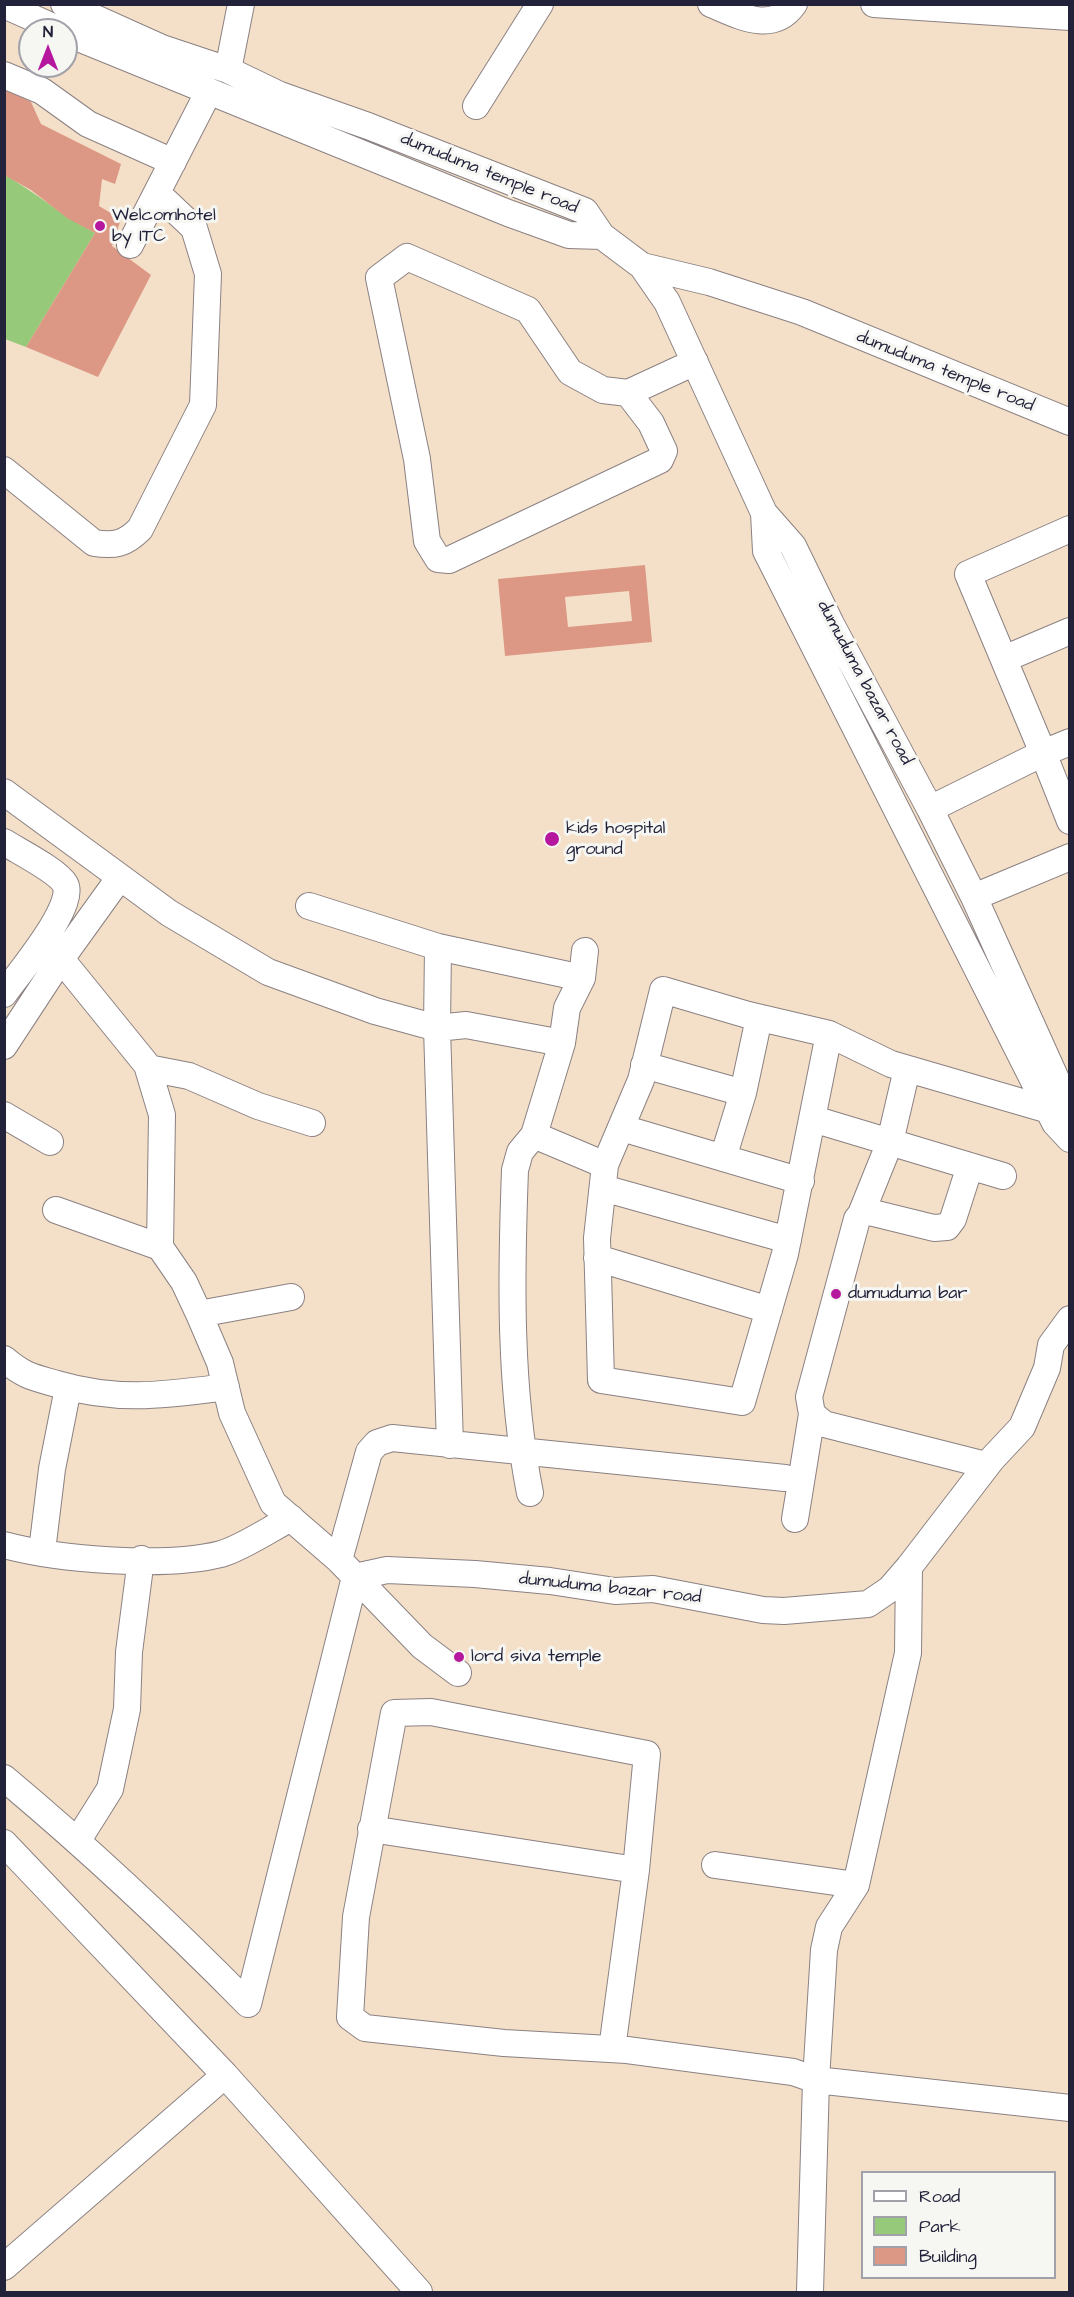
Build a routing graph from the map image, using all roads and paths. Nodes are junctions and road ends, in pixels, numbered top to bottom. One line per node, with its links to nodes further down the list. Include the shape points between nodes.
1 (4, 4): 9 (street)
2 (64, 4): 11 (street, dumuduma temple road, via 162,48)
3 (241, 4): 11 (street)
4 (540, 4): 14 (street)
5 (711, 4): 6 (street, via 754,21 772,21 782,18)
6 (794, 4)
7 (874, 4): 8 (street)
8 (1070, 17)
9 (34, 18)
10 (78, 38): 13 (street)
11 (228, 70): 17 (street, dumuduma temple road, via 280,95 585,211)
12 (4, 75): 15 (street, via 42,91 88,124)
13 (209, 92): 15 (street); 17 (street, via 508,213 569,235)
14 (476, 106)
15 (173, 162): 16 (street)
16 (158, 194): 18 (street); 23 (street, via 194,228 208,274 203,405 140,529 127,542 113,546 94,543)
17 (602, 236): 19 (street, dumuduma temple road)
18 (130, 245)
19 (642, 266): 20 (street, dumuduma bazar road, via 667,302); 22 (street, dumuduma temple road, via 709,282 802,312)
20 (695, 362): 21 (street); 24 (street, dumuduma bazar road)
21 (628, 393): 21 (street, via 603,390 570,372 528,310 407,257 379,278 417,459 427,541 438,559 449,560 660,460 664,451 651,423)
22 (1070, 422)
23 (4, 470)
24 (764, 513): 31 (street, dumuduma bazar road, via 793,546); 52 (street, via 766,551)
25 (1070, 529): 27 (street, via 968,574)
26 (1070, 631): 27 (street)
27 (1004, 659): 29 (street)
28 (1070, 742): 29 (street)
29 (1044, 753): 31 (street); 32 (street)
30 (4, 792): 35 (street)
31 (930, 809): 36 (street, dumuduma bazar road)
32 (1070, 821)
33 (4, 842): 42 (street, via 62,879 68,892 63,910)
34 (1070, 857): 36 (street)
35 (120, 877): 40 (street); 44 (street, via 169,913 268,972 375,1011)
36 (974, 897): 52 (street, dumuduma bazar road)
37 (309, 906): 38 (street)
38 (438, 947): 41 (street); 44 (street)
39 (585, 951): 41 (street)
40 (61, 959): 47 (street); 49 (street)
41 (582, 978): 46 (street, via 567,1008)
42 (4, 994)
43 (759, 1018): 45 (street); 48 (street, via 663,990); 51 (street)
44 (436, 1028): 46 (street, via 466,1025); 79 (street)
45 (829, 1034): 50 (street); 54 (street)
46 (562, 1043): 57 (street)
47 (4, 1046)
48 (644, 1065): 51 (street); 56 (street)
49 (148, 1068): 55 (street, via 189,1076 258,1106); 69 (street, via 162,1115)
50 (907, 1069): 52 (street); 60 (street)
51 (743, 1093): 61 (street)
52 (1059, 1110): 58 (street, via 1055,1123)
53 (4, 1115): 59 (street)
54 (813, 1119): 60 (street); 65 (street)
55 (312, 1123)
56 (622, 1128): 61 (street); 64 (street)
57 (534, 1135): 64 (street); 80 (street, via 520,1152 515,1170 511,1284)
58 (1070, 1139)
59 (50, 1142)
60 (890, 1142): 62 (street); 67 (street)
61 (723, 1158): 65 (street)
62 (970, 1166): 63 (street); 67 (street, via 947,1227 934,1228 869,1212)
63 (1003, 1176)
64 (604, 1177): 68 (street); 70 (street)
65 (801, 1181): 68 (street)
66 (56, 1210): 69 (street)
67 (861, 1214): 78 (street, via 809,1397)
68 (788, 1240): 72 (street)
69 (160, 1247): 73 (street, via 184,1282)
70 (597, 1258): 72 (street); 72 (street, via 601,1380 742,1402)
71 (291, 1297): 73 (street)
72 (769, 1310)
73 (199, 1314): 76 (street)
74 (1070, 1319): 81 (street, dumuduma bazar road, via 1051,1344 1047,1368 1022,1427)
75 (4, 1359): 77 (street, via 22,1375)
76 (226, 1387): 77 (street, via 149,1397 90,1394); 84 (street, via 232,1413 273,1503)
77 (69, 1388): 87 (street, via 52,1469)
78 (812, 1414): 81 (street, via 825,1424); 85 (street)
79 (450, 1445): 80 (street); 90 (street, via 392,1438 377,1443 369,1452)
80 (522, 1453): 82 (street); 83 (street)
81 (986, 1466): 89 (street, dumuduma bazar road)
82 (785, 1478)
83 (530, 1493)
84 (291, 1518): 88 (street, via 222,1554 176,1560); 90 (street)
85 (795, 1519)
86 (4, 1545): 87 (street)
87 (42, 1551): 88 (street)
88 (141, 1559): 94 (street, via 129,1652 127,1709 110,1789)
89 (909, 1567): 90 (street, dumuduma bazar road, via 890,1589 868,1604 784,1611 653,1589 615,1592 475,1574); 98 (street, via 908,1653)
90 (347, 1569): 91 (street, via 422,1646); 94 (street, via 248,2004)
91 (458, 1673)
92 (4, 1778): 94 (street)
93 (371, 1829): 97 (street); 97 (street, via 394,1713 431,1712 647,1754); 99 (street, via 356,1917 350,2017 365,2028 504,2043)
94 (78, 1840)
95 (4, 1844): 100 (street)
96 (715, 1865): 98 (street)
97 (636, 1870): 99 (street)
98 (856, 1885): 101 (street, via 829,1928 824,1950)
99 (612, 2049): 101 (street, via 794,2072)
100 (225, 2075): 103 (street); 104 (street)
101 (816, 2080): 102 (street); 105 (street)
102 (1070, 2108)
103 (4, 2266)
104 (419, 2292)
105 (810, 2292)

